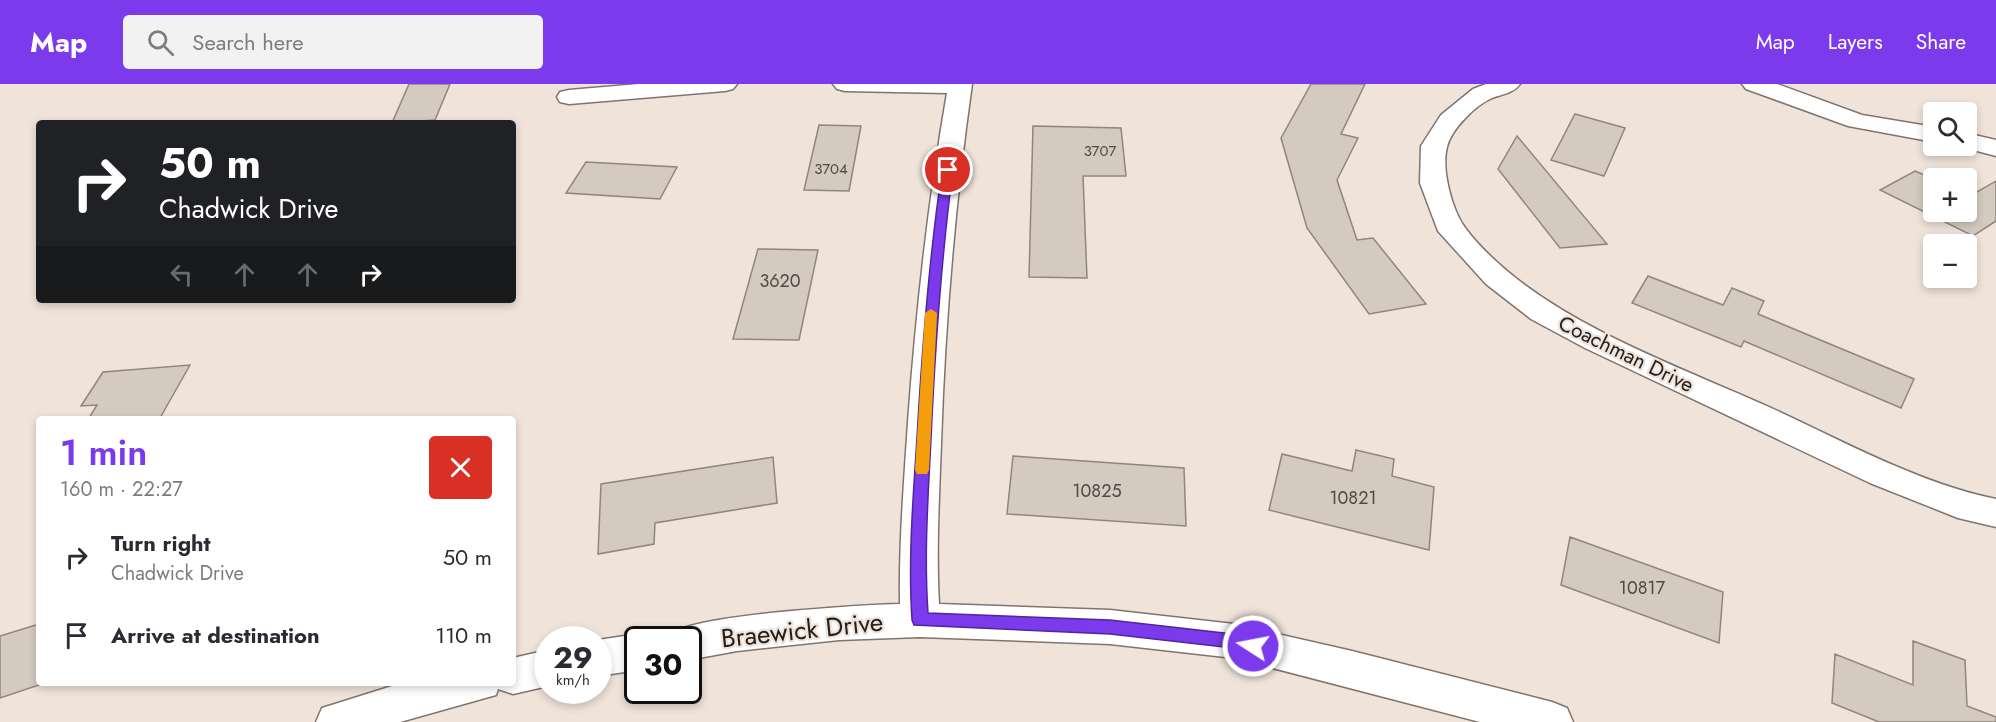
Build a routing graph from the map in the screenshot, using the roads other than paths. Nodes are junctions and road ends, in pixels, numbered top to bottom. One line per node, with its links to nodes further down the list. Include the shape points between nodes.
1 (725, 84): 6 (street)
2 (845, 84): 5 (street)
3 (1509, 84): 8 (street, Coachman Drive, via 1481,94 1454,115 1434,146 1433,183 1452,231 1496,277 1542,312 1596,341 1882,474 1971,508)
4 (1754, 84): 7 (street, via 1857,121)
5 (960, 85): 9 (street, via 938,234 930,325 917,570)
6 (569, 97)
7 (1923, 133)
8 (1996, 513)
9 (920, 620): 10 (street, Braewick Drive, via 838,622); 15 (street, Braewick Drive, via 1110,627 1233,641)
10 (702, 640)
11 (534, 671): 12 (street)
12 (516, 675)
13 (463, 686): 14 (street)
14 (337, 722)
15 (1552, 722)

